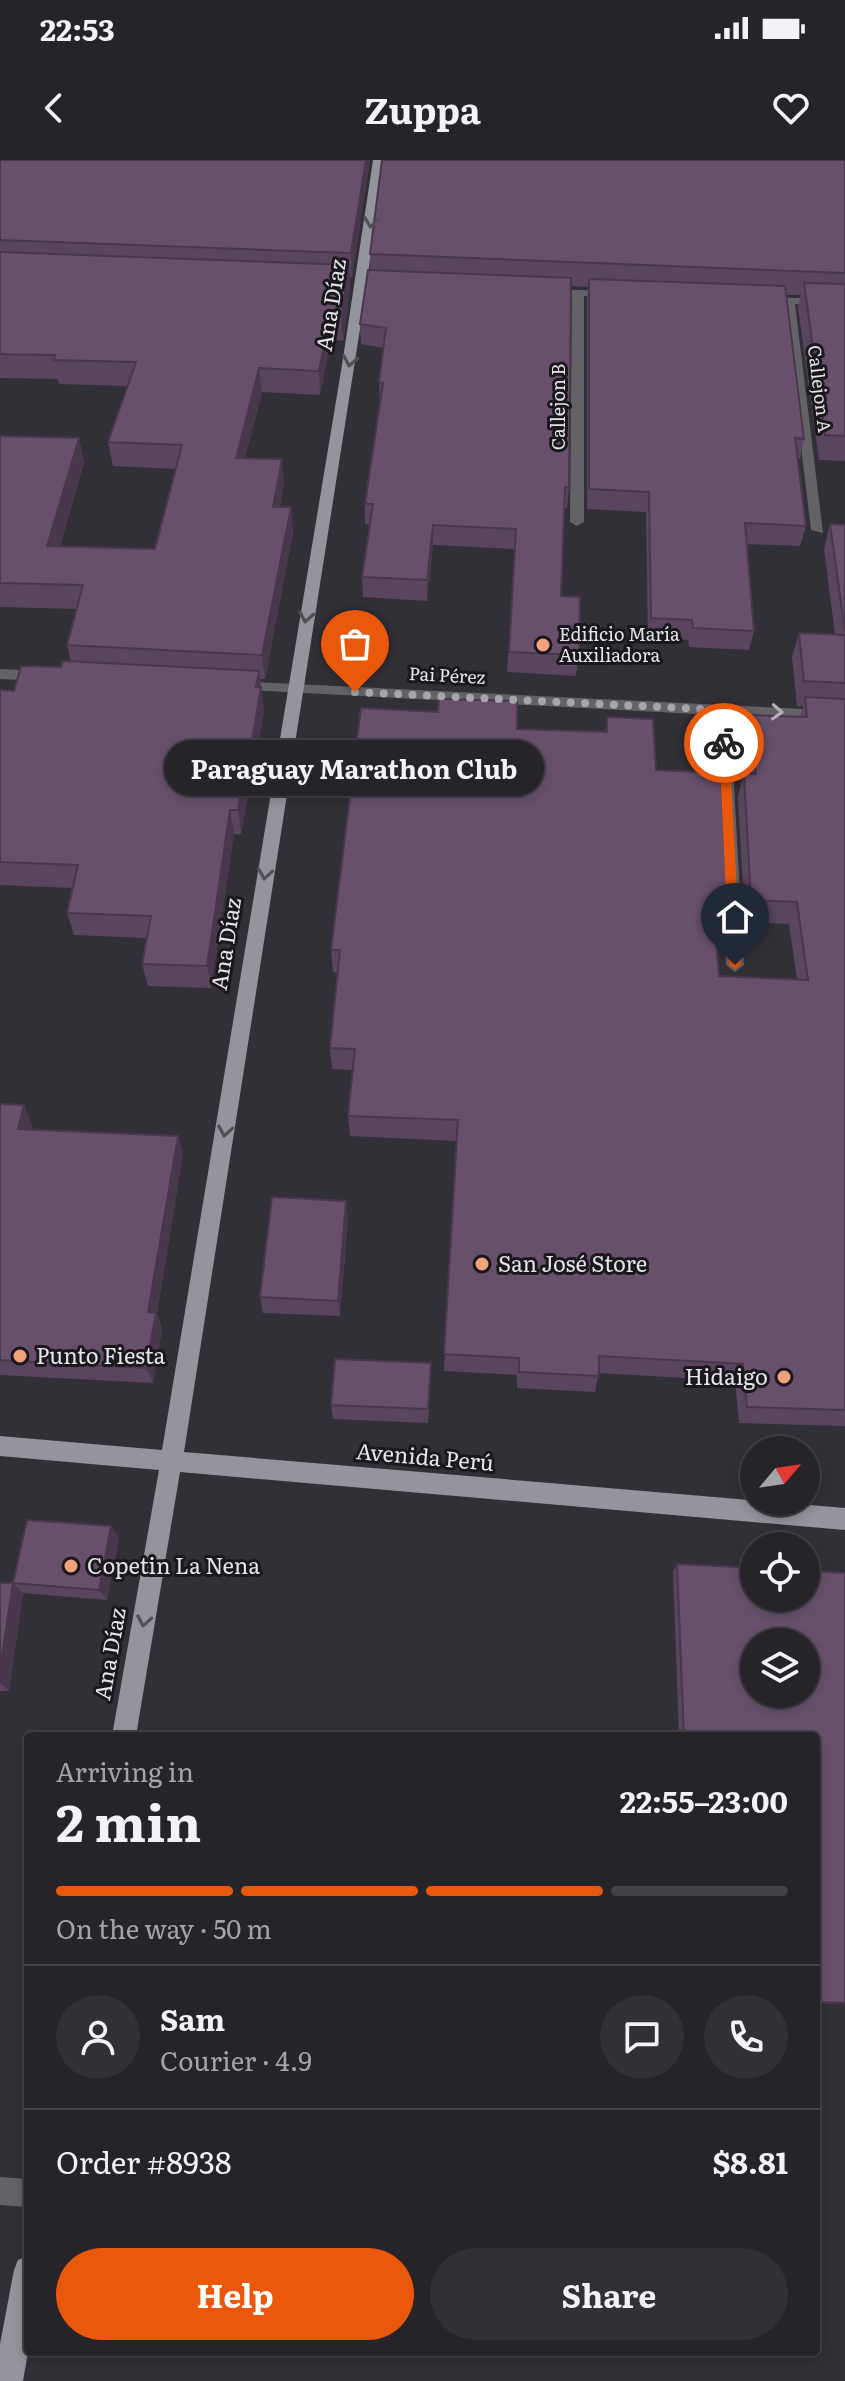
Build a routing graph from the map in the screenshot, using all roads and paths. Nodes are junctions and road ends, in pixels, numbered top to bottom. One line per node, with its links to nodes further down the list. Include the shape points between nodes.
1 (378, 160): 13 (main road, Ana Díaz, one-way to 13, via 363,284)
2 (532, 291): 3 (street)
3 (578, 292): 4 (street); 8 (street, Callejon B)
4 (623, 294)
5 (744, 299): 6 (street)
6 (789, 300): 7 (street); 9 (street, Callejon A)
7 (845, 302)
8 (577, 522)
9 (818, 530)
10 (0, 674): 11 (street)
11 (62, 677)
12 (217, 685): 13 (street, Pai Pérez)
13 (294, 688): 14 (street, Pai Pérez); 18 (main road, Ana Díaz, one-way to 18)
14 (722, 710): 15 (street, Pai Pérez, one-way to 15); 16 (street)
15 (845, 716)
16 (735, 965)
17 (0, 1446): 18 (main road, Avenida Perú)
18 (173, 1462): 19 (main road, Avenida Perú); 20 (main road, Ana Díaz, one-way to 20)
19 (845, 1519)
20 (125, 1732)
21 (0, 2191): 22 (street)
22 (24, 2193)
23 (24, 2292): 24 (main road)
24 (8, 2381)

